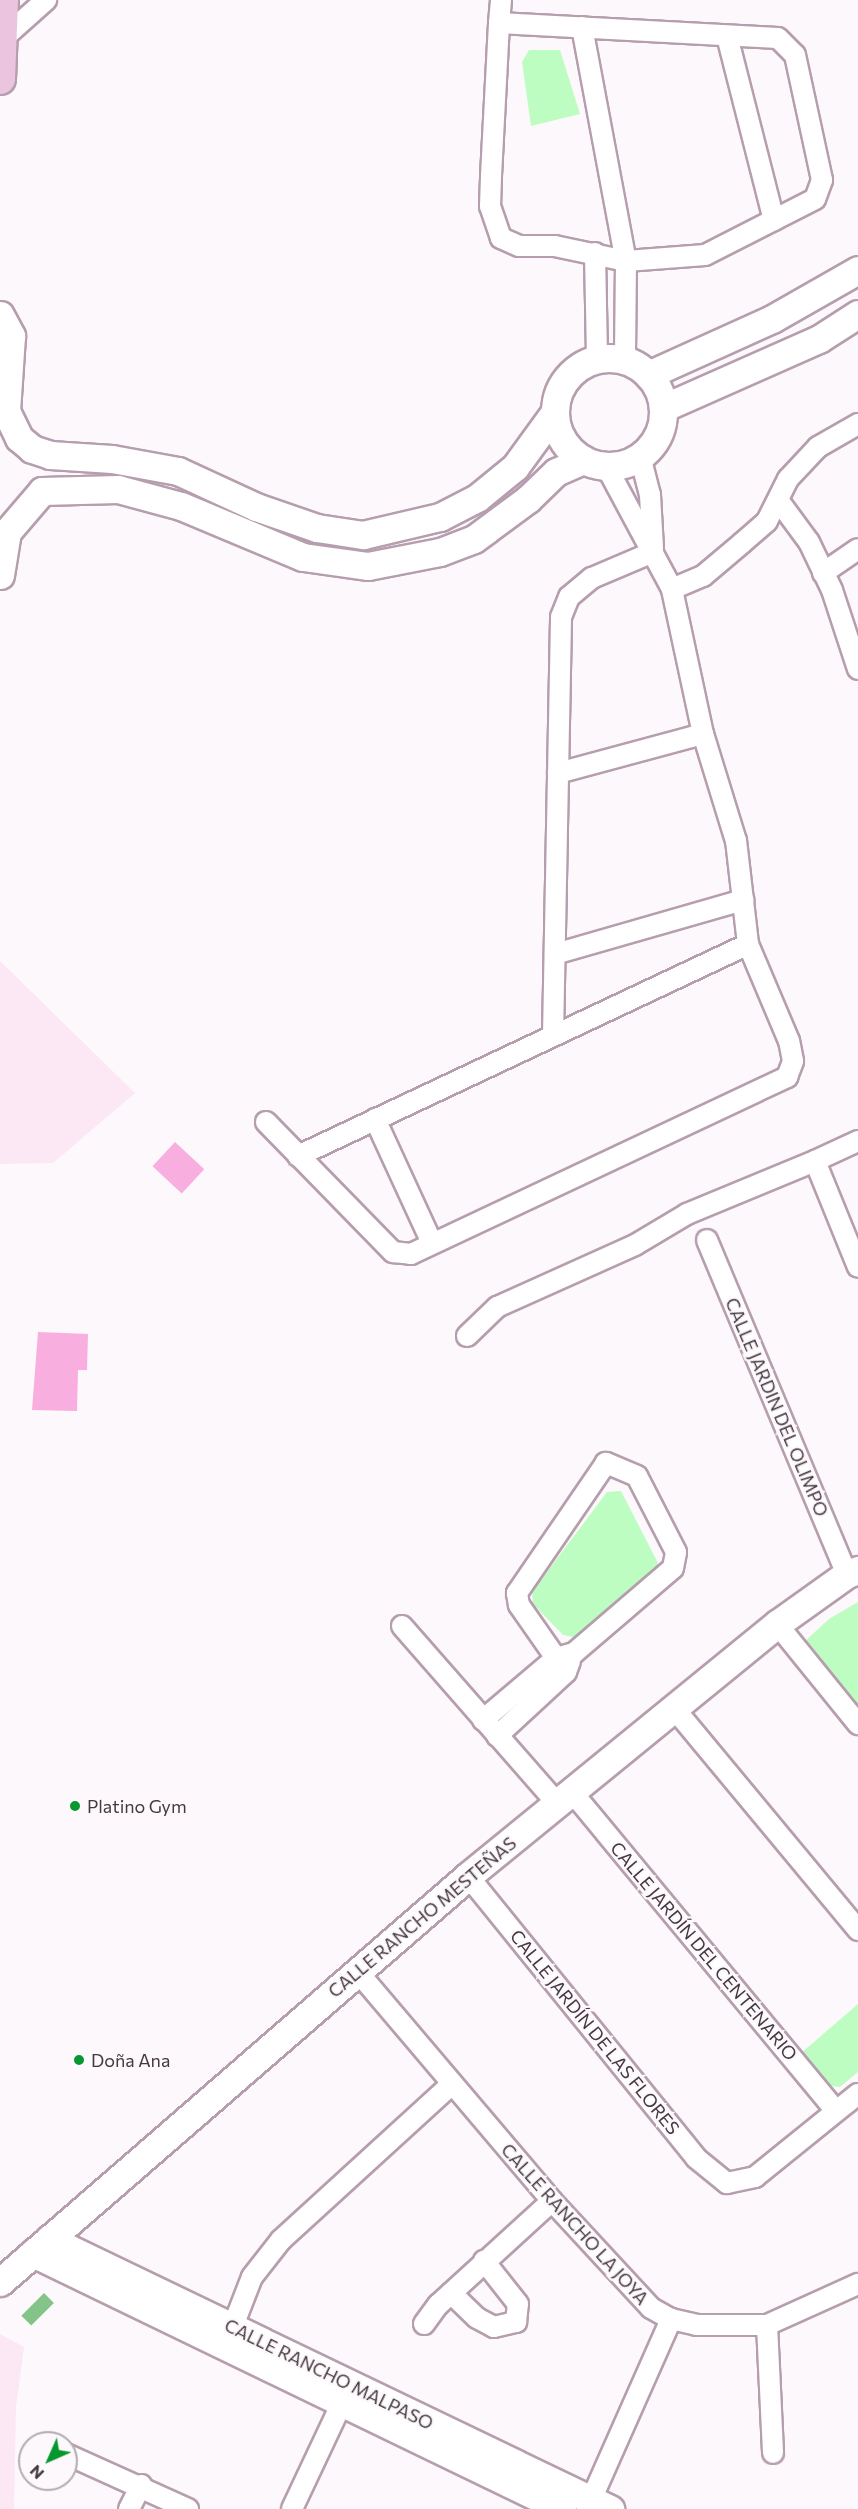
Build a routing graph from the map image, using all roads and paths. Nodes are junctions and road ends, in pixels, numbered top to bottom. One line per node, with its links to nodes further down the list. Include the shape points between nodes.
1 (3, 0): 7 (main road)
2 (46, 0): 7 (street)
3 (501, 0): 4 (street)
4 (499, 23): 5 (street); 10 (street, via 490,206 501,238 519,246)
5 (582, 27): 6 (street); 11 (street)
6 (727, 36): 9 (street); 9 (street, via 778,38 795,55 822,180 816,199)
7 (1, 40): 8 (main road)
8 (0, 79)
9 (774, 220): 11 (street, via 705,255)
10 (595, 253): 11 (street); 15 (street)
11 (626, 261): 16 (street)
12 (858, 270): 17 (street, via 772,319)
13 (858, 314): 18 (street, via 819,339)
14 (0, 315): 21 (street, via 11,336 6,411 19,438 32,449)
15 (597, 359): 16 (street); 19 (street, via 580,366 567,378 558,394)
16 (625, 360): 17 (street)
17 (648, 375): 18 (street)
18 (663, 408): 22 (street, via 657,435)
19 (555, 412): 23 (street, via 563,440); 26 (street, via 515,467 477,498 440,517)
20 (858, 424): 25 (street, via 818,447 788,479)
21 (50, 455): 24 (street, via 44,470); 26 (street, via 112,459 178,471 256,507 317,528)
22 (640, 456): 23 (street, via 624,464); 28 (street, via 650,495)
23 (595, 463): 28 (street); 29 (street, via 556,472 528,499 474,539 440,552)
24 (53, 490): 29 (street, via 118,489 181,506 303,557); 31 (street, via 42,491 7,532)
25 (778, 500): 30 (street, via 809,542); 32 (street, via 766,521 703,576)
26 (363, 535): 29 (street)
27 (858, 549): 30 (street)
28 (653, 552): 32 (street); 35 (street, via 592,578 568,597 561,617)
29 (368, 566)
30 (823, 573): 33 (street)
31 (0, 575)
32 (672, 589): 34 (street)
33 (858, 669)
34 (703, 734): 35 (street); 36 (street, via 736,841)
35 (558, 773): 38 (street)
36 (742, 900): 37 (street); 38 (street)
37 (748, 944): 39 (street); 46 (street, via 789,1041 793,1061 788,1077)
38 (555, 954): 39 (street)
39 (553, 1036): 40 (street)
40 (375, 1119): 43 (street); 46 (street)
41 (266, 1122): 43 (street)
42 (858, 1141): 44 (street)
43 (298, 1156): 46 (street, via 393,1252 411,1254)
44 (815, 1161): 47 (street); 48 (street, via 687,1214 635,1245 497,1307)
45 (707, 1240): 49 (street, CALLE JARDIN DEL OLIMPO)
46 (432, 1244)
47 (858, 1267)
48 (467, 1336)
49 (853, 1572): 50 (street, CALLE RANCHO MESTEÑAS)
50 (777, 1624): 53 (street, CALLE RANCHO MESTEÑAS); 55 (street)
51 (402, 1626): 54 (street, CALLE JARDÍN DEL CENTENARIO)
52 (565, 1661): 52 (street, via 669,1576 676,1559 676,1552 636,1476 606,1463 518,1593 519,1605); 54 (street); 56 (street)
53 (673, 1707): 57 (street, CALLE RANCHO MESTEÑAS); 59 (street)
54 (483, 1720): 56 (street, CALLE JARDÍN DEL CENTENARIO)
55 (858, 1724)
56 (497, 1736): 57 (street, CALLE JARDÍN DEL CENTENARIO)
57 (565, 1798): 58 (street, CALLE RANCHO MESTEÑAS); 63 (street, CALLE JARDÍN DEL CENTENARIO)
58 (468, 1876): 60 (street, CALLE RANCHO MESTEÑAS); 63 (street, CALLE JARDÍN DE LAS FLORES, via 696,2158 727,2183 755,2177)
59 (858, 1930)
60 (357, 1971): 61 (street, CALLE RANCHO LA JOYA); 65 (street, CALLE RANCHO MESTEÑAS)
61 (452, 2084): 64 (street, CALLE RANCHO LA JOYA); 73 (street, via 281,2240 252,2277)
62 (858, 2094): 63 (street)
63 (836, 2111)
64 (552, 2201): 66 (street); 70 (street, CALLE RANCHO LA JOYA, via 626,2285)
65 (41, 2246): 67 (street, CALLE RANCHO MESTEÑAS); 73 (street, CALLE RANCHO MALPASO)
66 (484, 2261): 69 (street); 69 (street, via 518,2304 516,2322 494,2327 477,2318)
67 (0, 2282)
68 (858, 2284): 72 (street, CALLE RANCHO LA JOYA)
69 (451, 2293): 71 (street)
70 (670, 2319): 72 (street, CALLE RANCHO LA JOYA, via 716,2327); 78 (street)
71 (424, 2324)
72 (767, 2325): 75 (street)
73 (229, 2337): 74 (street, CALLE RANCHO MALPASO)
74 (346, 2393): 78 (street, CALLE RANCHO MALPASO); 81 (street); 82 (street, CALLE RANCHO MALPASO)
75 (773, 2453)
76 (78, 2459): 77 (street)
77 (141, 2485): 79 (street); 80 (street)
78 (596, 2506)
79 (129, 2509)
80 (188, 2509)
81 (292, 2509)
82 (562, 2509)

